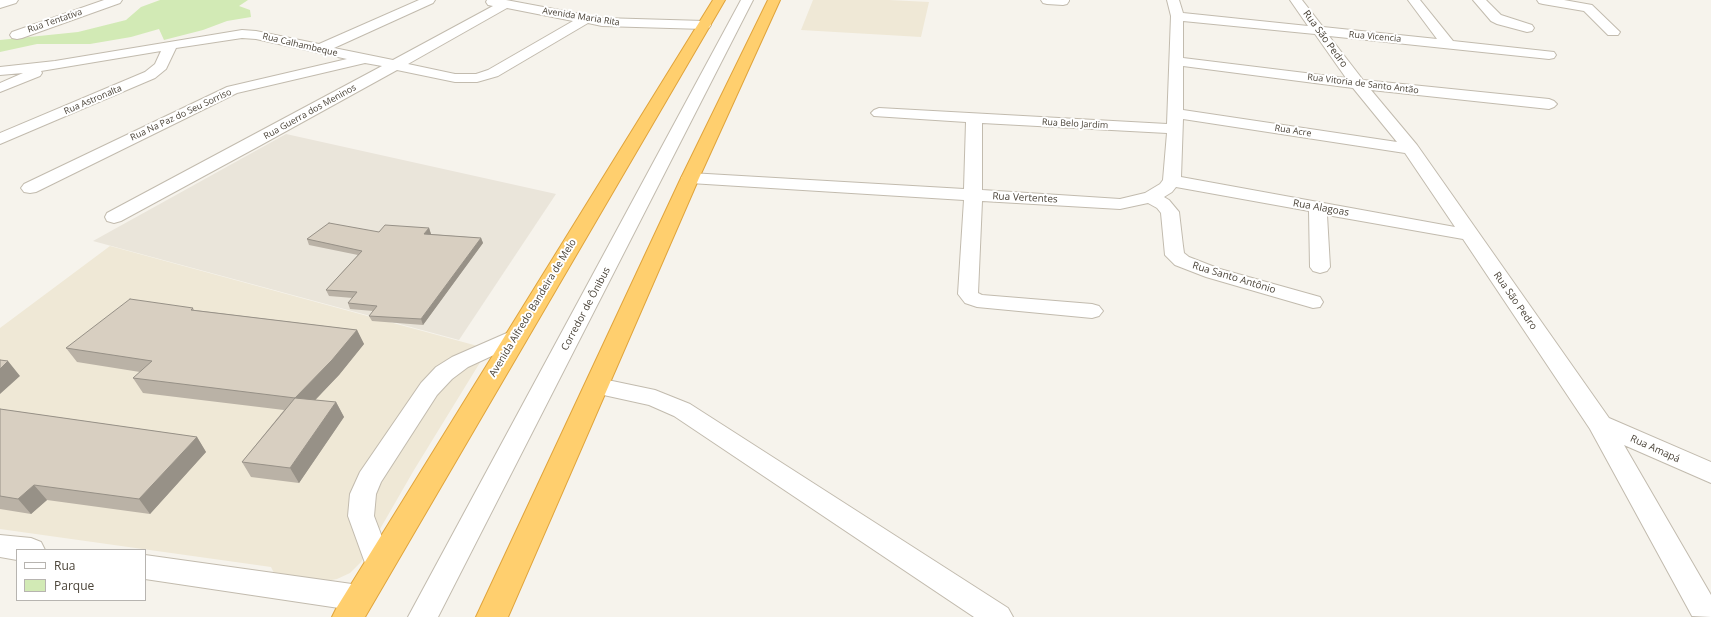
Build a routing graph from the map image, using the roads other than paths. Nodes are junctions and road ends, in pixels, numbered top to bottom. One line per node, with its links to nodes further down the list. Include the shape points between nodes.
1 (12, 0): 15 (street)
2 (116, 0): 23 (street, Rua Tentativa)
3 (429, 0): 26 (street)
4 (483, 0): 16 (street, Avenida Maria Rita)
5 (719, 0): 19 (highway, Avenida Alfredo Bandeira de Melo)
6 (747, 0): 63 (street, Corredor de Ônibus)
7 (774, 0): 42 (highway)
8 (1047, 0): 14 (street)
9 (1173, 0): 17 (street)
10 (1296, 0): 21 (street, Rua São Pedro)
11 (1414, 0): 24 (street)
12 (1479, 0): 20 (street, via 1496,18)
13 (1543, 0): 22 (street, via 1588,8)
14 (1063, 1)
15 (0, 4)
16 (506, 4): 18 (street, Avenida Maria Rita); 31 (street, Rua Guerra dos Meninos)
17 (1177, 16): 21 (street, Rua Vicencia); 29 (street)
18 (584, 20): 19 (street, Avenida Maria Rita); 31 (street, Rua Calhambeque, via 484,77 456,78)
19 (704, 26): 53 (highway, Avenida Alfredo Bandeira de Melo)
20 (1527, 28)
21 (1320, 32): 24 (street, Rua Vicencia); 33 (street, Rua São Pedro)
22 (1613, 32)
23 (17, 35)
24 (1448, 44): 27 (street, Rua Vicencia)
25 (171, 45): 26 (street, Rua Calhambeque, via 242,34); 30 (street, Rua Calhambeque); 40 (street, Rua Astronalta, via 161,66 150,75)
26 (320, 49): 28 (street, Rua Calhambeque)
27 (1549, 54)
28 (364, 59): 31 (street, Rua Calhambeque); 44 (street, Rua Na Paz do Seu Sorriso, via 232,90)
29 (1177, 61): 33 (street, Rua Vitoria de Santo Antão); 37 (street)
30 (55, 65): 32 (street, Rua Calhambeque); 34 (street)
31 (396, 65): 48 (street, Rua Guerra dos Meninos)
32 (0, 71)
33 (1358, 84): 35 (street, Rua Vitoria de Santo Antão); 41 (street, Rua São Pedro)
34 (0, 88)
35 (1549, 104)
36 (879, 113): 38 (street, Rua Belo Jardim)
37 (1175, 113): 39 (street); 41 (street, Rua Acre)
38 (974, 118): 39 (street, Rua Belo Jardim); 45 (street)
39 (1175, 129): 43 (street)
40 (0, 139)
41 (1411, 149): 49 (street, Rua São Pedro)
42 (690, 178): 45 (street, Rua Vertentes); 54 (highway)
43 (1172, 181): 46 (street, Rua Vertentes); 47 (street, Rua Alagoas)
44 (30, 188)
45 (973, 196): 46 (street, Rua Vertentes, via 1120,204); 52 (street, via 968,294 972,298 977,301)
46 (1151, 197): 51 (street, Rua Santo Antônio, via 1170,212 1175,255 1182,261 1212,273)
47 (1318, 207): 49 (street, Rua Alagoas); 50 (street)
48 (114, 217)
49 (1470, 235): 55 (street, Rua São Pedro)
50 (1320, 267)
51 (1313, 302)
52 (1092, 311)
53 (516, 336): 59 (highway, Avenida Alfredo Bandeira de Melo); 59 (street, via 460,362 444,373 429,389 369,479 363,494 361,516)
54 (598, 386): 64 (highway); 65 (street, via 655,398 682,410)
55 (1600, 424): 56 (street, Rua Amapá); 62 (street, Rua São Pedro, via 1702,607)
56 (1711, 473)
57 (0, 546): 58 (street)
58 (23, 549)
59 (379, 566): 61 (highway, Avenida Alfredo Bandeira de Melo)
60 (146, 567): 61 (street)
61 (354, 607)
62 (1711, 616)
63 (424, 617)
64 (492, 617)
65 (998, 617)

